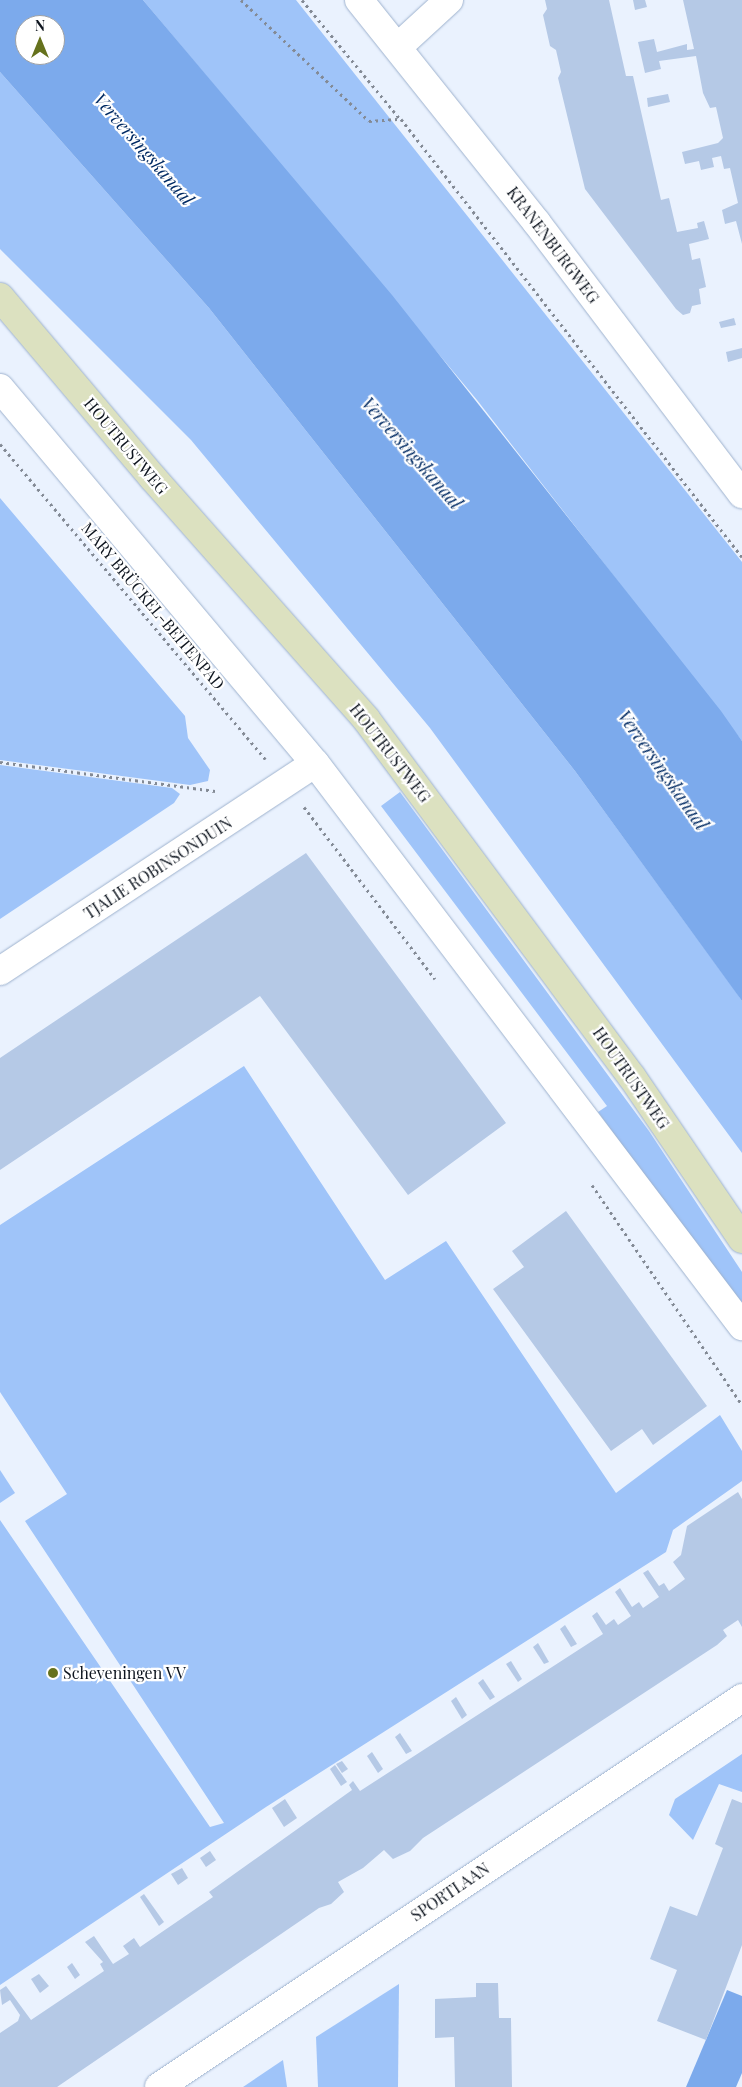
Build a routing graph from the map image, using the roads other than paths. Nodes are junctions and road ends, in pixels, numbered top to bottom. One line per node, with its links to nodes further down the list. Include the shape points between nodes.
1 (359, 0): 3 (street, KRANENBURGWEG)
2 (449, 0): 3 (street)
3 (399, 46): 6 (street, KRANENBURGWEG)
4 (0, 297): 9 (main road, HOUTRUSTWEG, via 159,486 366,719 632,1077)
5 (0, 388): 7 (street)
6 (742, 494)
7 (315, 763): 8 (street, TJALIE ROBINSONDUIN); 10 (street)
8 (0, 972)
9 (742, 1239)
10 (742, 1326)
11 (742, 1698): 12 (street, SPORTLAAN)
12 (159, 2087)

